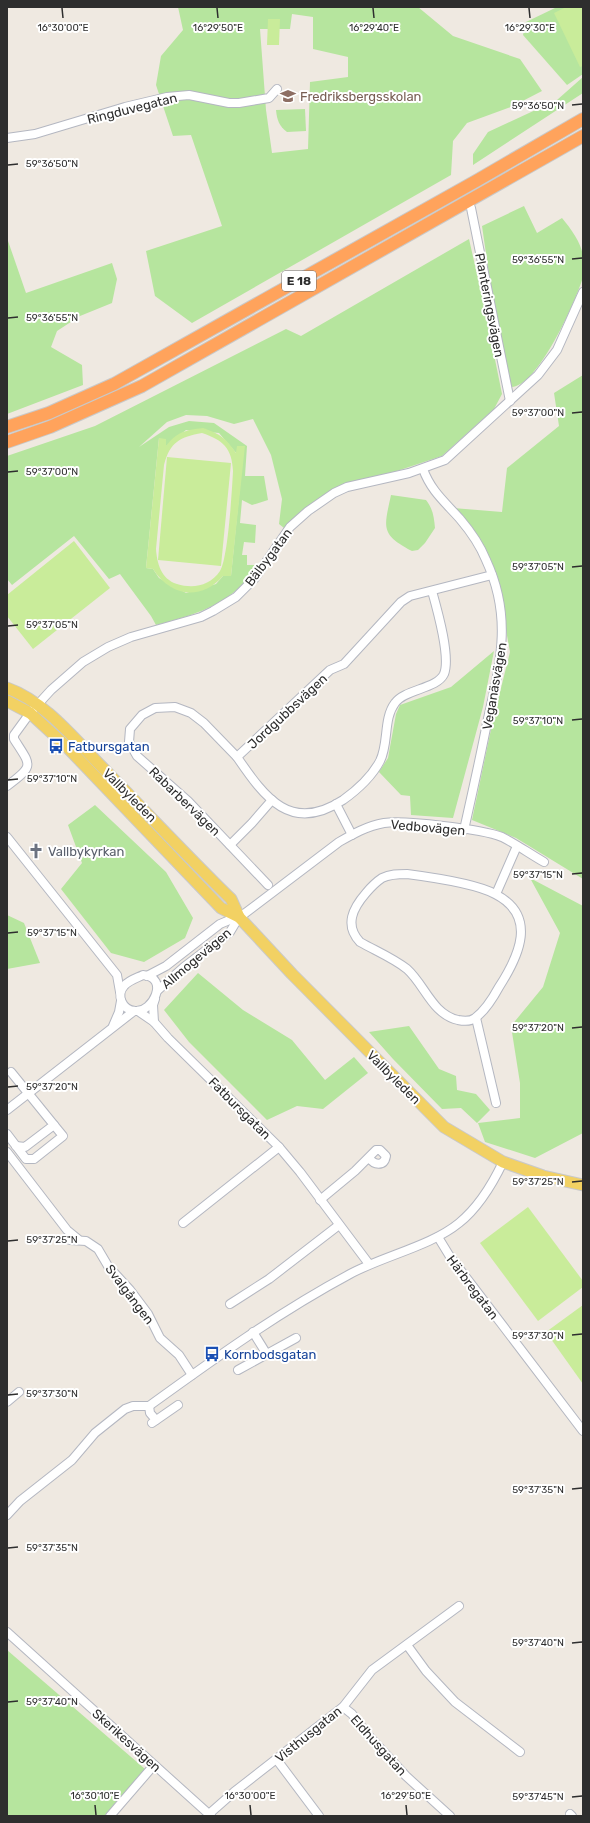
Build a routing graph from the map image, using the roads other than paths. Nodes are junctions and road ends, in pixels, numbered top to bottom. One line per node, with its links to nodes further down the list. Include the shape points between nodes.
1 (277, 89): 4 (street, Ringduvegatan, via 269,98 239,103 190,95 167,97 35,134)
2 (583, 119): 8 (highway, E 18, via 121,380 49,413)
3 (583, 136): 9 (highway, E 18, via 142,386 50,427)
4 (7, 138)
5 (471, 208): 7 (street, Planteringsvägen)
6 (583, 292): 7 (street, via 551,359)
7 (510, 401): 10 (street, Bälbygatan, via 445,460)
8 (7, 427)
9 (7, 442)
10 (423, 468): 11 (street, Veganäsvägen, via 428,482 440,499 470,531); 15 (street, Bälbygatan, via 390,479 334,492 290,527 255,578 236,597 201,617 131,636 108,647 83,662 51,690)
11 (492, 575): 12 (street, Jordgubbsvägen); 22 (street, Veganäsvägen, via 500,598 502,652)
12 (432, 591): 18 (street, Jordgubbsvägen, via 410,596 401,602 344,664 330,670); 21 (street, Jordgubbsvägen, via 442,628 446,659 444,675 436,682 396,701 391,709 380,760 354,792)
13 (7, 688): 15 (main road, Vallbyleden, via 20,693)
14 (7, 701): 16 (main road, Vallbyleden)
15 (39, 706): 16 (street); 30 (main road, Vallbyleden, via 70,734 231,900)
16 (30, 713): 17 (street); 30 (main road, Vallbyleden, via 108,788 221,908)
17 (11, 737): 19 (street, via 25,754 27,764 23,774)
18 (237, 757): 20 (street, Jordgubbsvägen, via 254,782); 25 (street, Rabarbervägen, via 204,723 191,713 175,707 155,708 142,715 130,729 129,742 137,756 188,801)
19 (7, 786)
20 (272, 800): 21 (street, Jordgubbsvägen, via 291,812 310,814); 25 (street, Rabarbervägen)
21 (336, 804): 23 (street)
22 (464, 830): 23 (street, Vedbovägen, via 397,822 375,825); 26 (street, Vedbovägen, via 501,837)
23 (352, 835): 30 (street, Vedbovägen)
24 (7, 837): 31 (street)
25 (230, 844): 28 (street, Rabarbervägen)
26 (517, 846): 27 (street, Vedbovägen); 29 (street)
27 (544, 862)
28 (268, 885)
29 (496, 894): 37 (street, via 517,914 522,930 521,941 508,974 492,1000); 37 (street, via 472,886 415,875 393,875 382,878 372,886 358,902 351,919 357,938 406,968 438,1008 456,1019)
30 (238, 917): 32 (street, Allmogevägen, via 220,924 166,966); 34 (street, Allmogevägen, via 230,932 184,967); 50 (main road, Vallbyleden, via 444,1127)
31 (117, 975): 33 (street); 35 (street)
32 (147, 976): 33 (street); 34 (street, via 156,983)
33 (136, 978): 35 (street, via 125,985)
34 (157, 992): 36 (street, via 149,1004); 38 (street, via 153,1005)
35 (121, 997): 36 (street, via 127,1009); 39 (street)
36 (136, 1011): 38 (street, Fatbursgatan); 39 (street)
37 (476, 1018): 42 (street)
38 (154, 1022): 47 (street, Fatbursgatan)
39 (113, 1027): 41 (street)
40 (11, 1072): 41 (street)
41 (29, 1093): 43 (street); 44 (street)
42 (496, 1103)
43 (7, 1110)
44 (54, 1125): 46 (street, via 25,1147); 46 (street, via 63,1136 34,1158 26,1159)
45 (7, 1134): 46 (street)
46 (16, 1146)
47 (279, 1147): 52 (street, Fatbursgatan); 53 (street)
48 (7, 1152): 62 (street, Svalgången, via 74,1240 86,1241 98,1249 108,1266 148,1314 160,1338 179,1355)
49 (369, 1158): 52 (street)
50 (503, 1162): 51 (main road, Vallbyleden, via 543,1176); 55 (street, via 475,1208 460,1223)
51 (583, 1185)
52 (320, 1200): 54 (street, Fatbursgatan)
53 (183, 1223)
54 (339, 1225): 56 (street, Fatbursgatan); 57 (street, via 269,1279)
55 (438, 1237): 56 (street); 67 (street, Härbregatan)
56 (369, 1264): 58 (street)
57 (230, 1304)
58 (254, 1332): 60 (street); 62 (street)
59 (296, 1338): 60 (street)
60 (266, 1353): 61 (street)
61 (238, 1370)
62 (192, 1375): 66 (street)
63 (19, 1392): 64 (street)
64 (7, 1402)
65 (178, 1405): 66 (street, via 154,1421)
66 (149, 1406): 68 (street, via 133,1406 126,1409 95,1433 72,1460 20,1501)
67 (583, 1431)
68 (7, 1515)
69 (459, 1606): 71 (street, Visthusgatan)
70 (7, 1632): 75 (street, Skerikesvägen)
71 (407, 1645): 72 (street, Visthusgatan, via 372,1670); 73 (street, via 454,1702)
72 (343, 1707): 74 (street, Visthusgatan); 79 (street, Eldhusgatan, via 406,1776)
73 (520, 1752)
74 (277, 1760): 77 (street, Visthusgatan, via 234,1792); 78 (street)
75 (154, 1765): 76 (street); 77 (street, Skerikesvägen)
76 (114, 1814)
77 (210, 1815)
78 (319, 1816)
79 (450, 1816)

